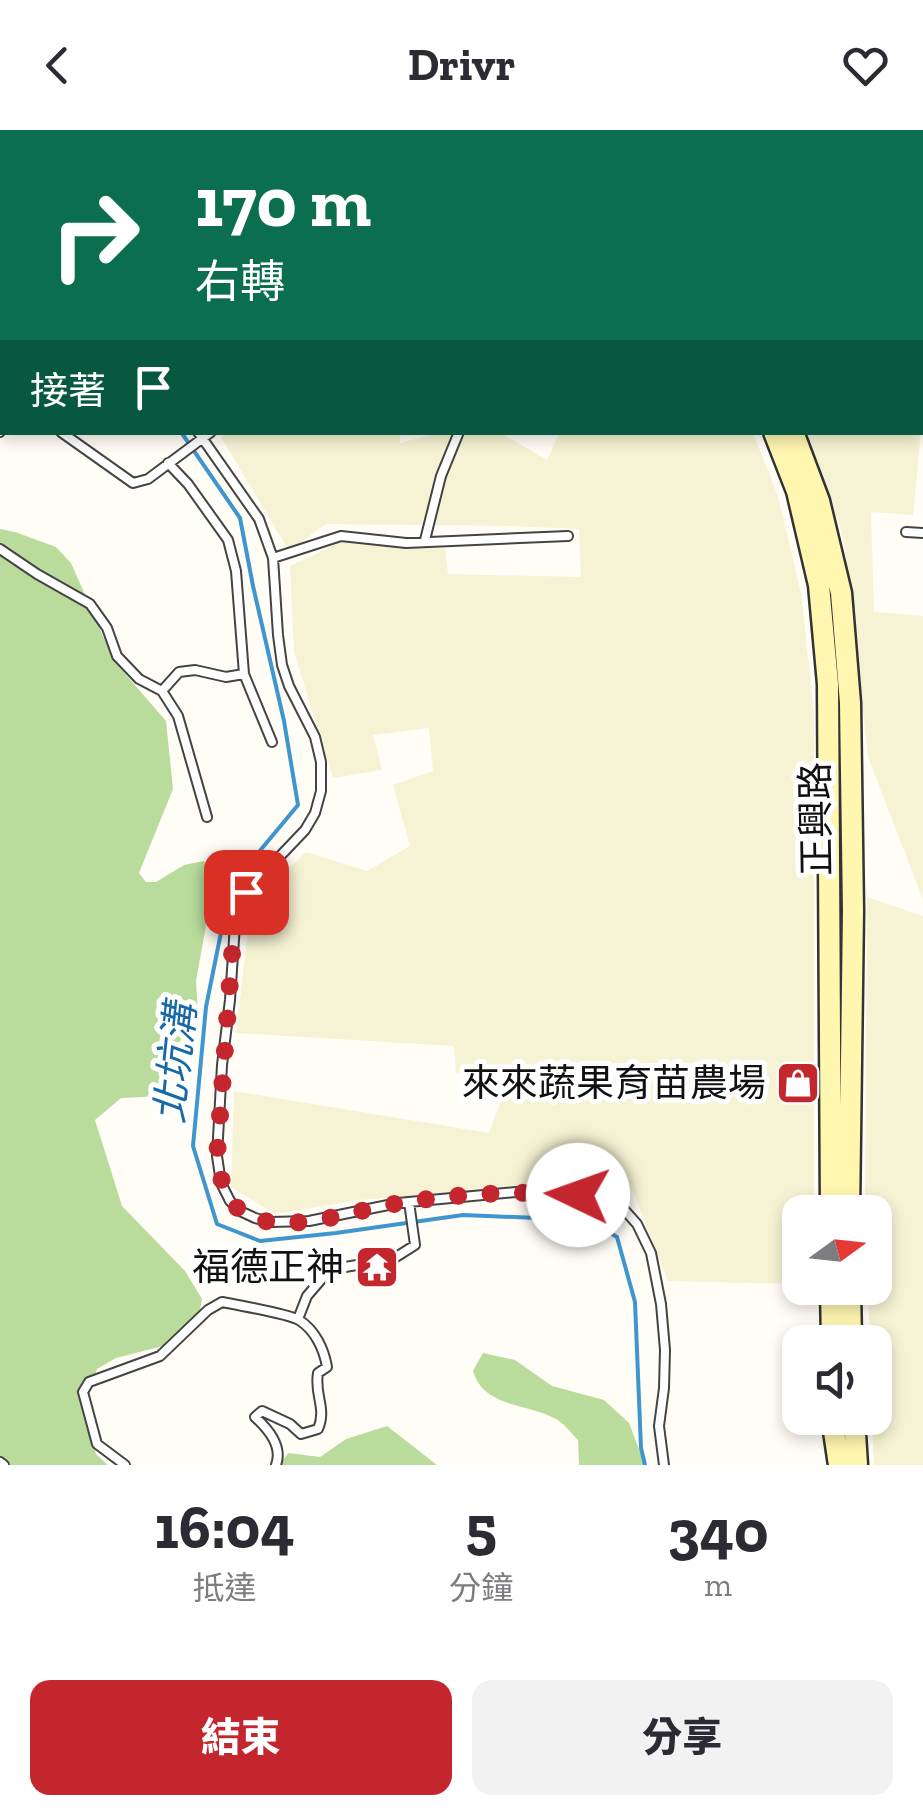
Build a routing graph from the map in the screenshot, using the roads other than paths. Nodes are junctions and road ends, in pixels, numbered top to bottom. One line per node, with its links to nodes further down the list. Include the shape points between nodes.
1 (203, 435): 6 (lane); 12 (lane, via 259,519)
2 (458, 435): 10 (lane)
3 (775, 435): 17 (main road, 正興路, via 798,491 819,585 828,684)
4 (795, 435): 18 (main road, 正興路, via 840,593 850,703)
5 (74, 437): 6 (lane, via 132,483)
6 (168, 463): 13 (lane, via 228,540)
7 (906, 532): 8 (lane)
8 (923, 533)
9 (568, 536): 10 (lane)
10 (425, 540): 12 (lane, via 341,536)
11 (0, 549): 14 (lane, via 90,604 116,656)
12 (273, 558): 19 (lane, via 282,664 315,737 320,791 306,830 236,909 217,1156 221,1183 240,1211 271,1222 309,1222)
13 (244, 674): 14 (lane, via 179,672); 15 (lane)
14 (162, 691): 16 (lane, via 178,716)
15 (272, 742)
16 (207, 818)
17 (831, 1195)
18 (849, 1195)
19 (409, 1202): 20 (lane, via 416,1245 393,1259 326,1274); 25 (lane, via 516,1192 603,1197 620,1206 650,1253 661,1304 665,1350 658,1426)
20 (298, 1320): 23 (lane, via 222,1302 160,1356 89,1382 82,1392 97,1444); 24 (lane, via 324,1350 327,1367 316,1384 324,1416 318,1428 301,1434 262,1411 255,1417 269,1429)
21 (835, 1435): 26 (main road)
22 (855, 1435): 27 (main road)
23 (125, 1465)
24 (276, 1465)
25 (664, 1465)
26 (839, 1465)
27 (858, 1465)

